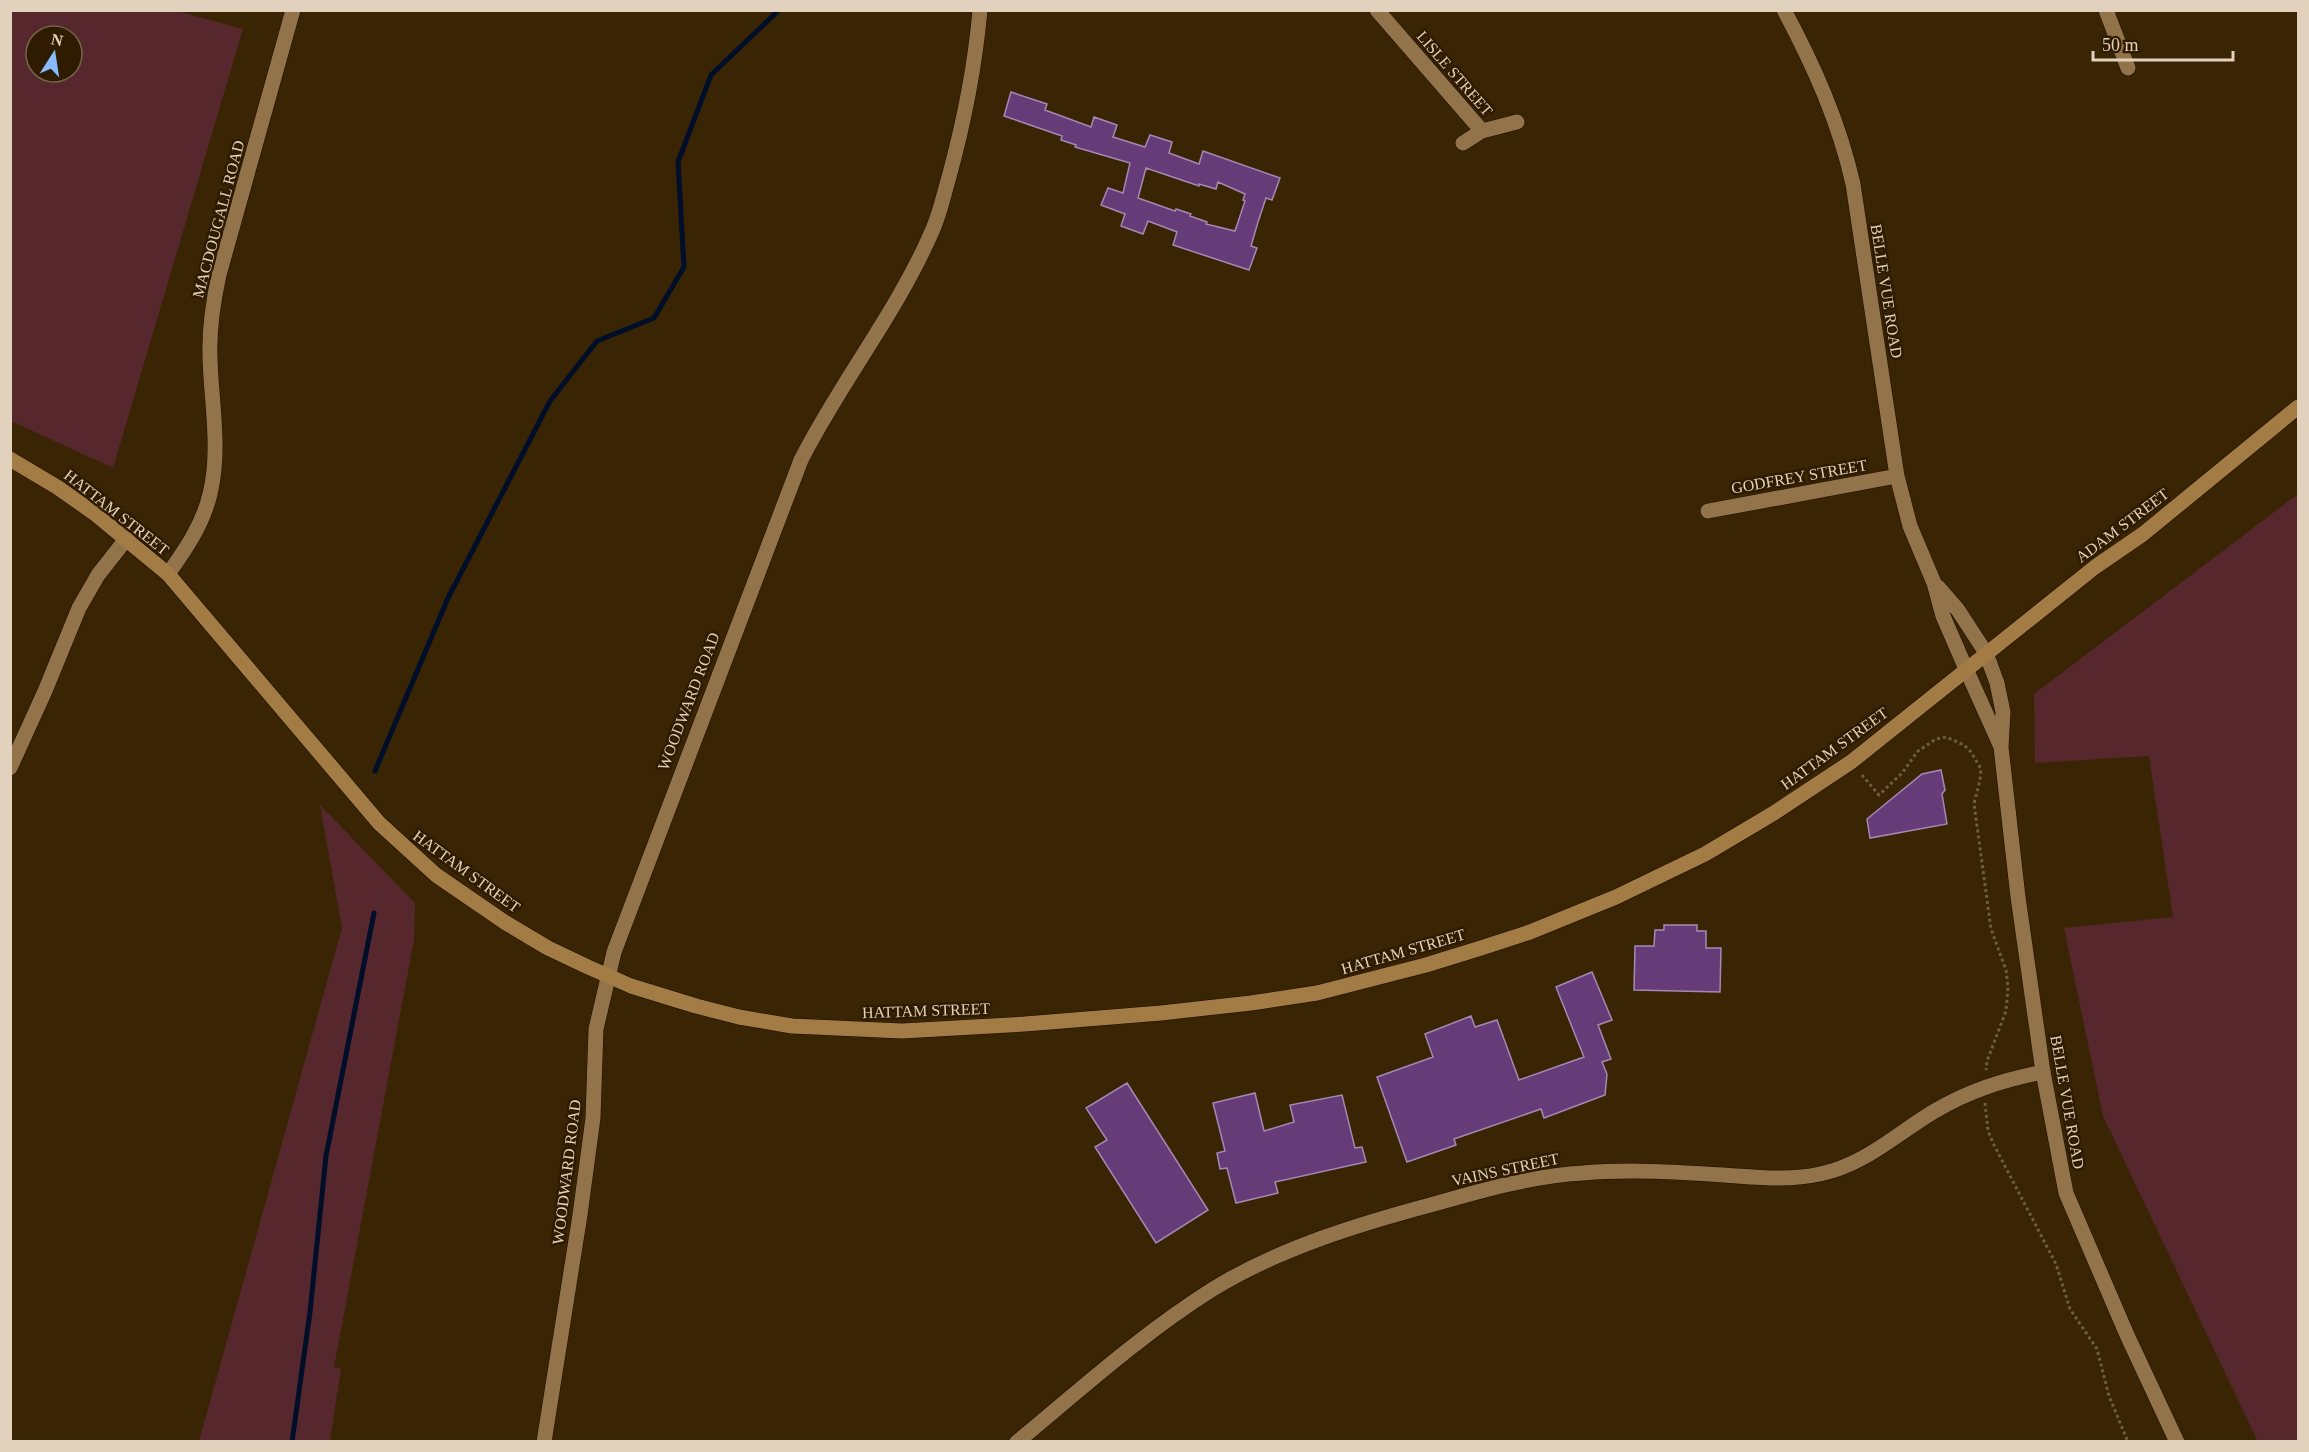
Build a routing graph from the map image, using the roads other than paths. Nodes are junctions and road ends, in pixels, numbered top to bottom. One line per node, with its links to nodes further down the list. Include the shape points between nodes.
1 (293, 10): 15 (street, MACDOUGALL ROAD, via 213,304 210,357 215,451 210,495 195,533)
2 (980, 10): 21 (street, WOODWARD ROAD, via 968,100 933,228 896,301 820,422 801,460 625,918)
3 (1377, 10): 8 (street, LISLE STREET)
4 (1784, 10): 12 (street, BELLE VUE ROAD, via 1820,82 1846,154)
5 (2106, 10): 6 (street)
6 (2128, 68)
7 (1517, 122): 8 (street, LISLE STREET)
8 (1482, 131): 9 (street, LISLE STREET)
9 (1463, 143)
10 (2298, 407): 17 (main road, ADAM STREET, via 2143,534)
11 (10, 459): 14 (main road, HATTAM STREET, via 57,487)
12 (1897, 476): 13 (street, GODFREY STREET); 16 (street, BELLE VUE ROAD, via 1910,526)
13 (1708, 511)
14 (127, 538): 15 (main road, HATTAM STREET); 20 (street, via 79,608)
15 (168, 574): 21 (main road, HATTAM STREET, via 379,823 407,850 506,923)
16 (1934, 583): 17 (street, BELLE VUE ROAD, via 1958,610); 18 (street, BELLE VUE ROAD, via 1943,616)
17 (1986, 653): 18 (main road, ADAM STREET); 19 (street, BELLE VUE ROAD, via 2003,712)
18 (1966, 669): 19 (street, BELLE VUE ROAD); 21 (main road, HATTAM STREET, via 1851,762 1704,854 1616,897 1530,932 1366,982 1251,1003 902,1031 792,1026 740,1017 663,997)
19 (2001, 747): 22 (street, BELLE VUE ROAD)
20 (10, 768)
21 (608, 976): 23 (street, WOODWARD ROAD, via 596,1029 594,1104 580,1215)
22 (2043, 1072): 24 (street, VAINS STREET, via 1984,1086 1938,1109 1862,1159 1816,1175 1761,1177 1624,1171 1548,1176 1461,1196 1329,1236 1250,1269 1192,1303); 25 (street, BELLE VUE ROAD, via 2066,1193)
23 (544, 1442)
24 (1017, 1442)
25 (2177, 1442)

